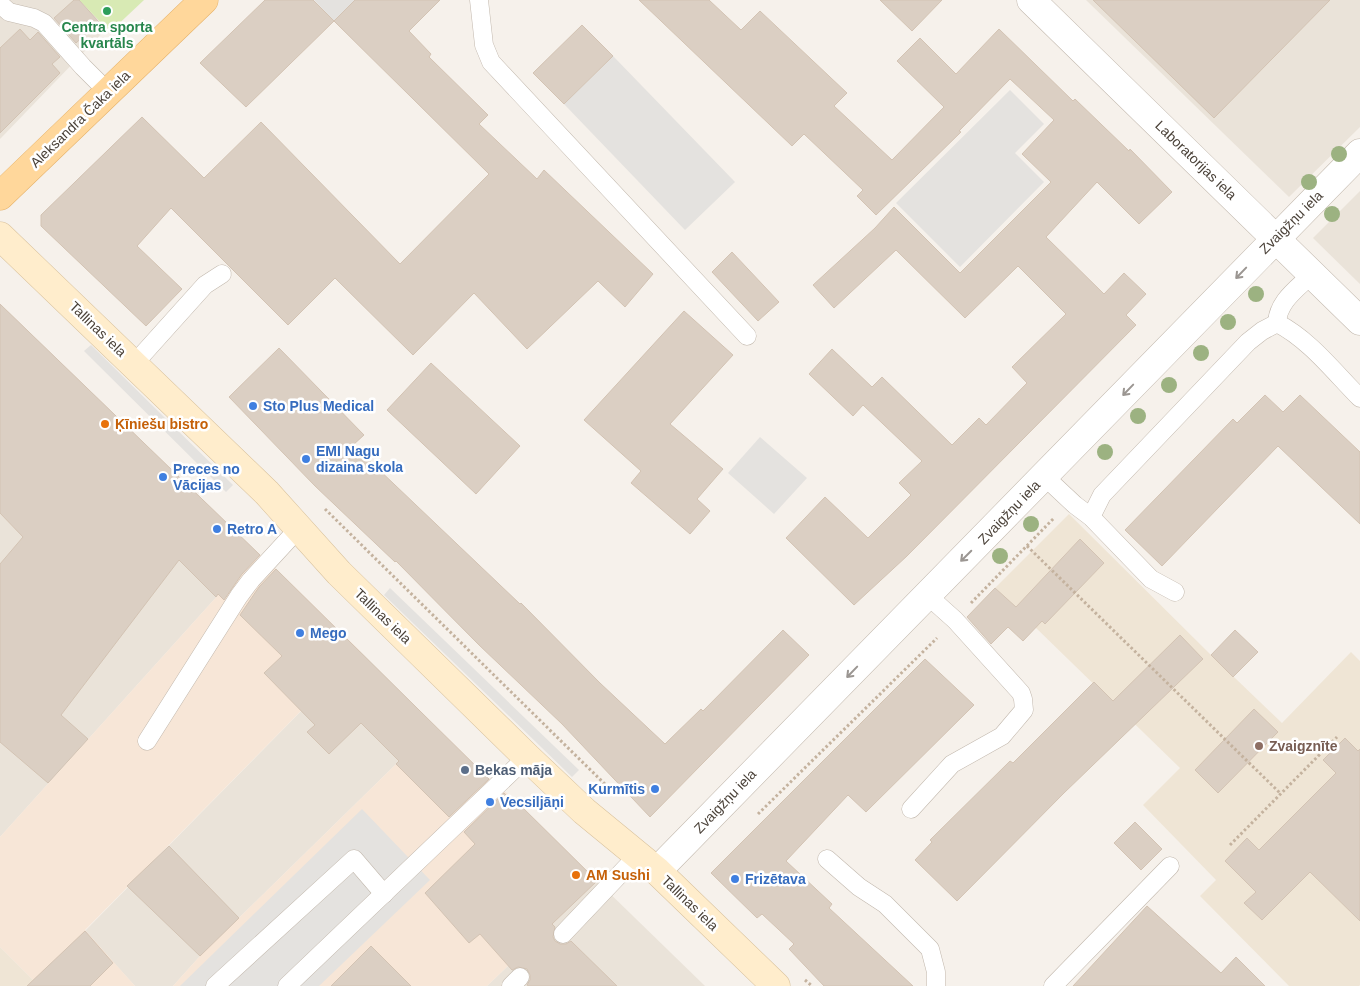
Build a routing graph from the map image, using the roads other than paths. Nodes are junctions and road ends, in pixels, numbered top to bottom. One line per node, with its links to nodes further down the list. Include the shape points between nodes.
1 (204, 0): 5 (main road, Aleksandra Čaka iela)
2 (479, 0): 14 (lane, via 484,45 491,62)
3 (1031, 0): 9 (street, Laboratorijas iela)
4 (0, 4): 5 (lane, via 9,12 44,23)
5 (109, 92): 7 (main road, Aleksandra Čaka iela)
6 (1360, 153): 9 (street, Zvaigžņu iela)
7 (0, 196)
8 (0, 236): 15 (street, Tallinas iela)
9 (1275, 238): 11 (street, Laboratorijas iela); 17 (street, Zvaigžņu iela, one-way to 17)
10 (222, 274): 15 (lane, via 205,285)
11 (1312, 274): 12 (street, Laboratorijas iela); 13 (lane, via 1286,300)
12 (1360, 321)
13 (1277, 323): 16 (lane, via 1302,339); 18 (lane, via 1248,342 1102,495)
14 (747, 336)
15 (134, 364): 19 (street, Tallinas iela, via 267,493)
16 (1360, 398)
17 (1044, 476): 18 (lane); 21 (street, Zvaigžņu iela, one-way to 21)
18 (1091, 517): 20 (lane, via 1151,579)
19 (298, 529): 22 (lane, via 239,596); 23 (street, Tallinas iela)
20 (1174, 592)
21 (928, 595): 24 (lane, via 1021,693 1024,710 1002,736 952,764); 26 (street, Zvaigžņu iela, one-way to 26)
22 (147, 741)
23 (527, 757): 26 (street, Tallinas iela, via 584,811); 28 (lane)
24 (911, 809)
25 (827, 859): 33 (lane, via 859,887 885,904 930,949)
26 (647, 863): 29 (lane); 32 (street, Tallinas iela)
27 (1170, 866): 34 (lane)
28 (384, 894): 30 (lane, via 354,859); 31 (lane)
29 (563, 934)
30 (215, 986)
31 (287, 986)
32 (776, 986)
33 (936, 986)
34 (1053, 986)

